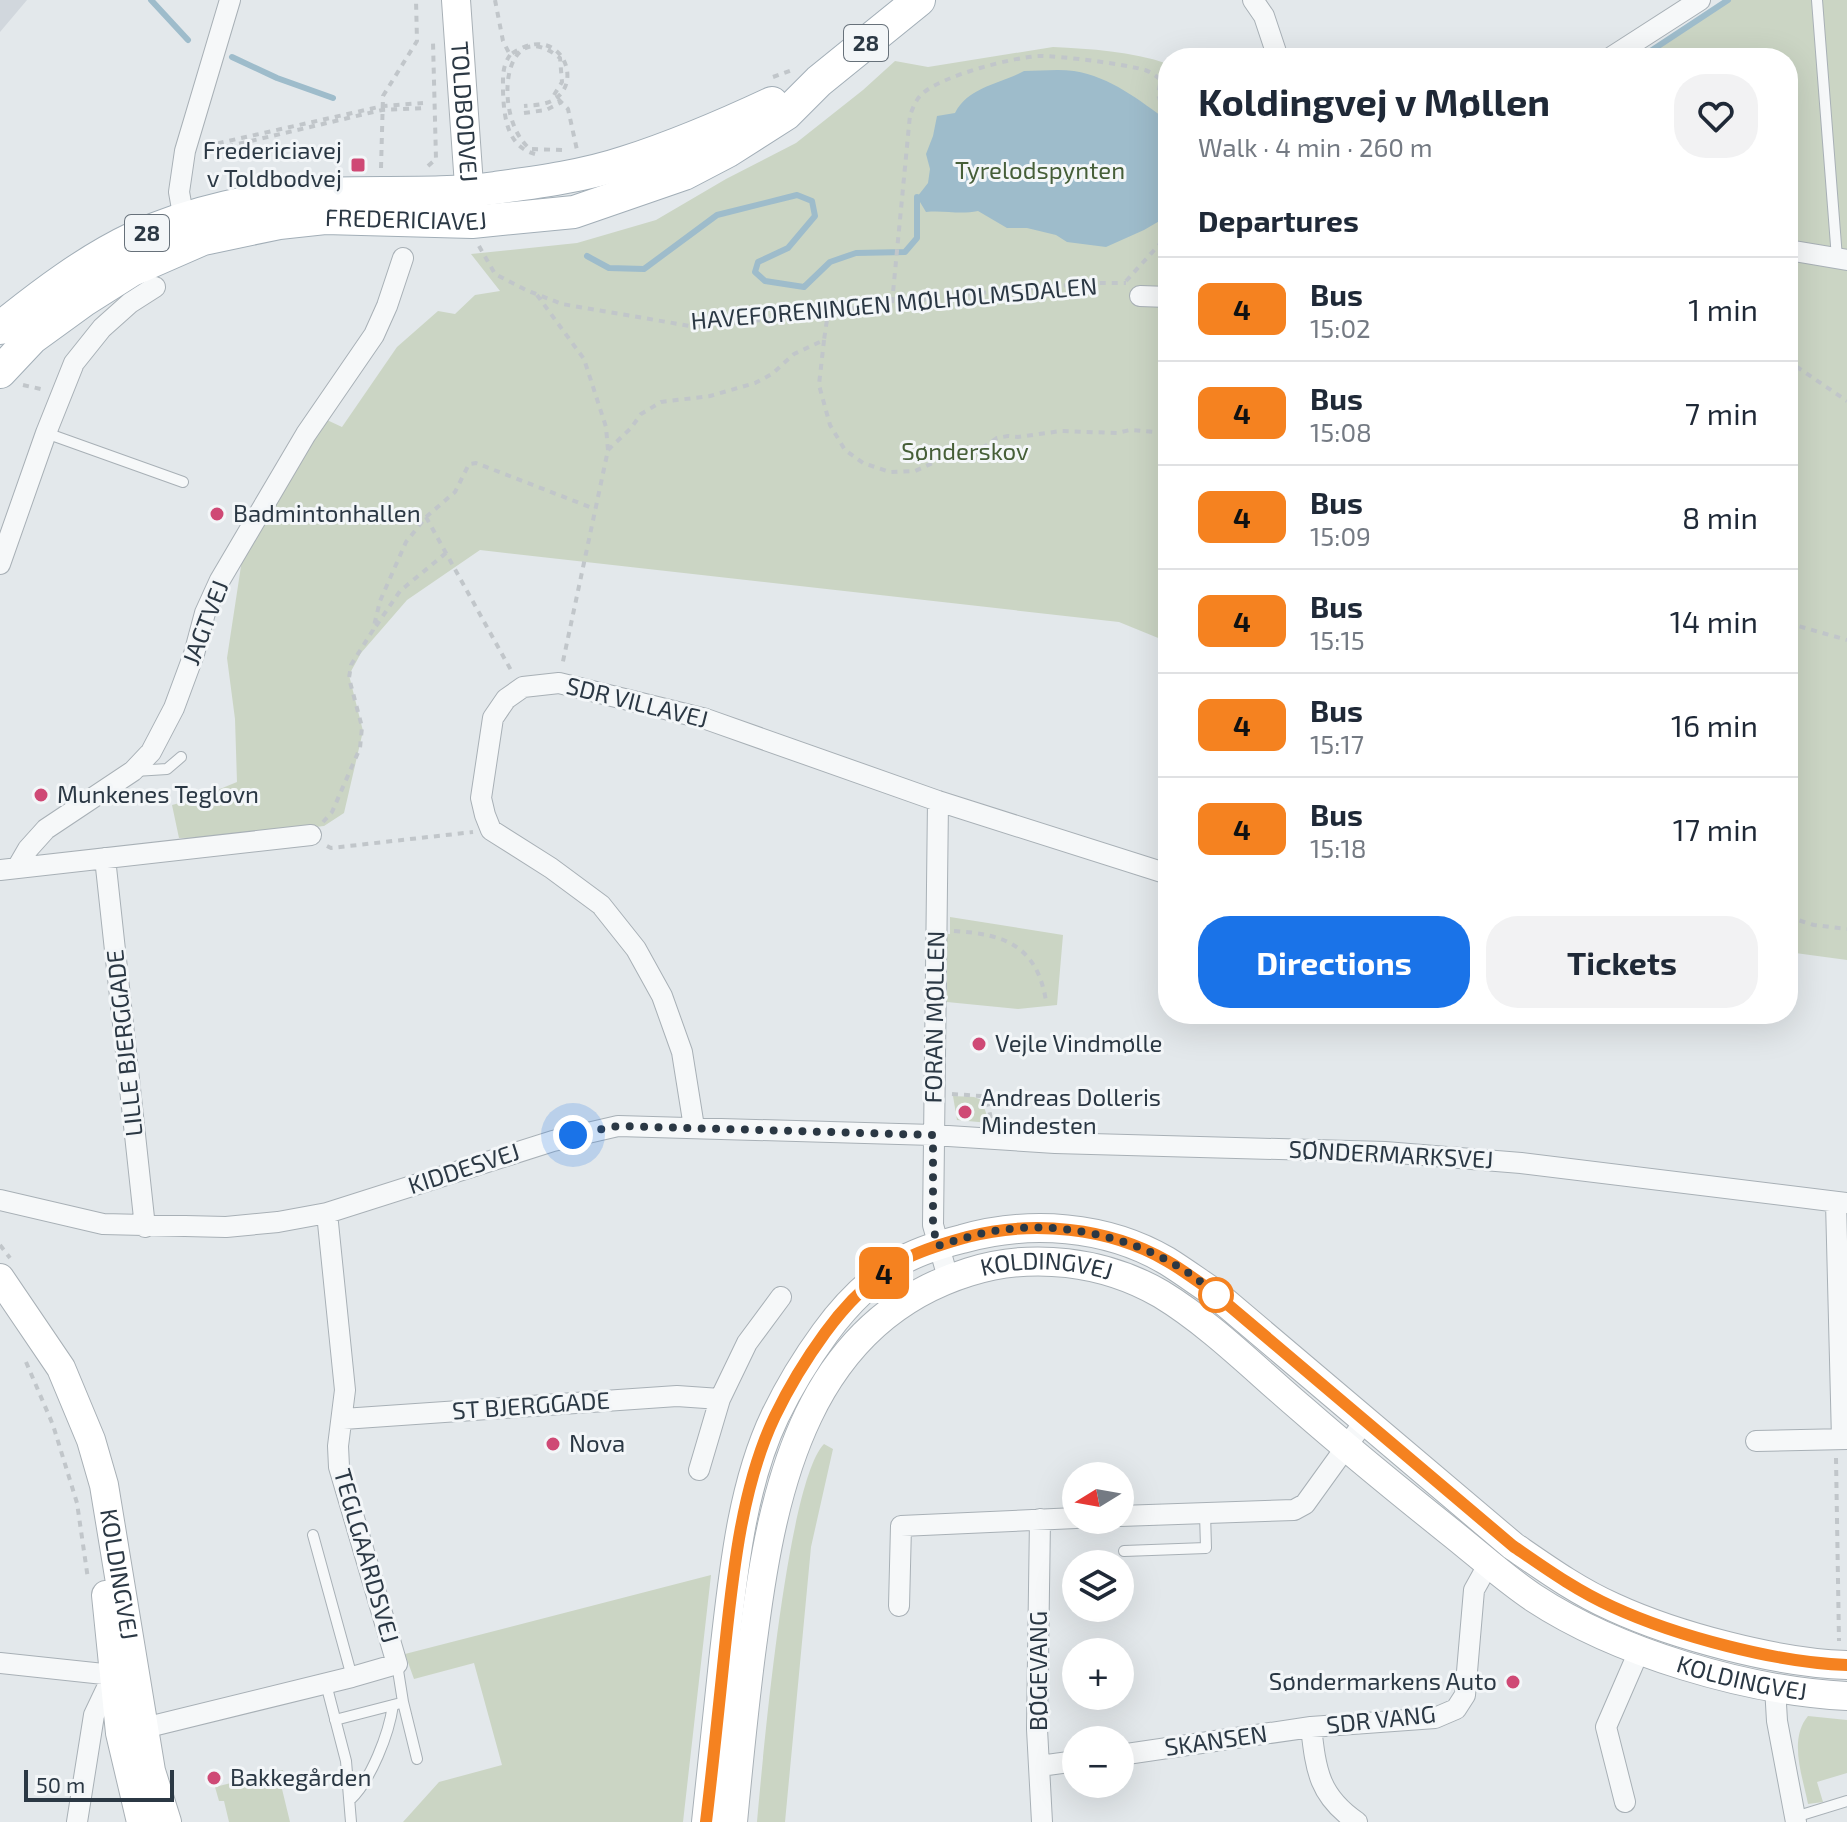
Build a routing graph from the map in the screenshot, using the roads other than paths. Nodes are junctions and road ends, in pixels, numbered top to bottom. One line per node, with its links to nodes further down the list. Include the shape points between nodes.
1 (230, 0): 11 (street, via 179,192)
2 (456, 0): 10 (main road, TOLDBODVEJ)
3 (1253, 0): 7 (street)
4 (1700, 0): 8 (street)
5 (1817, 0): 15 (lane)
6 (914, 1): 9 (main road, FREDERICIAVEJ / 28)
7 (1275, 48)
8 (1626, 48)
9 (813, 72): 10 (main road, FREDERICIAVEJ / 28, via 728,124 625,163); 12 (main road, FREDERICIAVEJ / 28, via 786,114 684,174 574,212)
10 (469, 191): 11 (main road, FREDERICIAVEJ / 28, via 277,197); 12 (main road, TOLDBODVEJ)
11 (184, 220): 19 (main road, FREDERICIAVEJ / 28, via 116,247)
12 (475, 233): 20 (main road, FREDERICIAVEJ / 28, via 325,218 203,239 132,270 83,301 32,338)
13 (1798, 252): 15 (street)
14 (403, 258): 25 (street, JAGTVEJ, via 374,335 306,434 220,580 174,708 151,752)
15 (1842, 259)
16 (155, 287): 21 (street, via 102,328 74,363)
17 (1132, 289): 18 (street)
18 (1158, 295)
19 (0, 328)
20 (6, 379)
21 (46, 433): 22 (lane); 23 (street)
22 (183, 482)
23 (0, 564)
24 (181, 757): 25 (lane, via 167,769)
25 (133, 771): 29 (street, JAGTVEJ, via 46,829)
26 (938, 801): 30 (street, SDR VILLAVEJ); 31 (street, SDR VILLAVEJ, via 706,719 559,683 523,687 506,699 493,718 481,798 491,830 601,905 636,949 662,996 682,1052); 32 (street, FORAN MØLLEN)
27 (311, 835): 28 (street, JAGTVEJ)
28 (105, 858): 29 (street, JAGTVEJ); 36 (street, LILLE BJERGGADE)
29 (8, 869)
30 (1158, 871)
31 (694, 1127): 32 (street, KIDDESVEJ); 35 (street, KIDDESVEJ, via 592,1130)
32 (933, 1135): 34 (street, SØNDERMARKSVEJ, via 1385,1152 1521,1163); 37 (street, FORAN MØLLEN)
33 (0, 1200): 36 (street, KIDDESVEJ, via 103,1224)
34 (1842, 1203): 45 (street)
35 (327, 1213): 36 (street, KIDDESVEJ, via 226,1227); 43 (street, TEGLGAARDSVEJ, via 345,1390)
36 (145, 1227)
37 (937, 1246): 39 (street, FORAN MØLLEN); 44 (main road, KOLDINGVEJ, via 1039,1227 1073,1230 1143,1249 1213,1292); 82 (main road, KOLDINGVEJ, via 877,1277 835,1319 774,1418 742,1524)
38 (0, 1278): 41 (main road, KOLDINGVEJ)
39 (948, 1278): 47 (main road, KOLDINGVEJ, via 1030,1260 1111,1272 1159,1293 1196,1318); 83 (main road, KOLDINGVEJ, via 895,1307 857,1342 827,1380 798,1434 763,1560)
40 (781, 1297): 42 (street, via 747,1343)
41 (31, 1347): 61 (main road, KOLDINGVEJ, via 79,1448 92,1498); 69 (main road, KOLDINGVEJ, via 61,1368 100,1470)
42 (720, 1399): 43 (street, ST BJERGGADE, via 677,1396); 48 (street)
43 (343, 1419): 60 (street, TEGLGAARDSVEJ, via 339,1467)
44 (1364, 1422): 47 (street); 58 (main road, KOLDINGVEJ, via 1513,1546 1613,1608 1675,1631 1773,1655)
45 (1841, 1439): 46 (street)
46 (1756, 1441)
47 (1346, 1447): 49 (street, via 1305,1504 1294,1510); 55 (main road, KOLDINGVEJ)
48 (699, 1470)
49 (1205, 1513): 50 (street); 54 (lane, via 1206,1548)
50 (1134, 1516)
51 (1062, 1518): 52 (street)
52 (1040, 1519): 56 (street, via 901,1526); 73 (street, BØGEVANG)
53 (313, 1535): 62 (lane)
54 (1134, 1551)
55 (1489, 1563): 57 (main road, KOLDINGVEJ, via 1534,1598); 68 (street, SDR VANG, via 1474,1590 1465,1695 1456,1709 1435,1718)
56 (899, 1606)
57 (1639, 1651): 64 (main road, KOLDINGVEJ); 76 (street, via 1606,1727)
58 (1843, 1656)
59 (0, 1663): 61 (street)
60 (397, 1664): 62 (street, TEGLGAARDSVEJ); 66 (lane)
61 (113, 1675): 69 (main road, KOLDINGVEJ); 77 (street, via 94,1715)
62 (352, 1677): 63 (street, TEGLGAARDSVEJ)
63 (326, 1684): 67 (lane); 69 (street, TEGLGAARDSVEJ)
64 (1775, 1687): 65 (main road, KOLDINGVEJ); 78 (street)
65 (1847, 1696)
66 (398, 1703): 67 (lane); 71 (lane); 74 (lane, via 360,1790)
67 (335, 1720): 74 (lane)
68 (1311, 1727): 70 (street, SKANSEN); 85 (street, SDR VANG, via 1316,1770 1325,1791)
69 (132, 1731): 79 (main road, KOLDINGVEJ); 80 (main road, KOLDINGVEJ)
70 (1134, 1753)
71 (417, 1759)
72 (1062, 1763): 73 (street)
73 (1040, 1766): 84 (street, BØGEVANG)
74 (350, 1800): 81 (lane)
75 (1847, 1801): 78 (lane)
76 (1625, 1802)
77 (78, 1812)
78 (1795, 1820)
79 (141, 1822)
80 (167, 1822)
81 (351, 1822)
82 (706, 1822)
83 (733, 1822)
84 (1042, 1822)
85 (1357, 1822)

